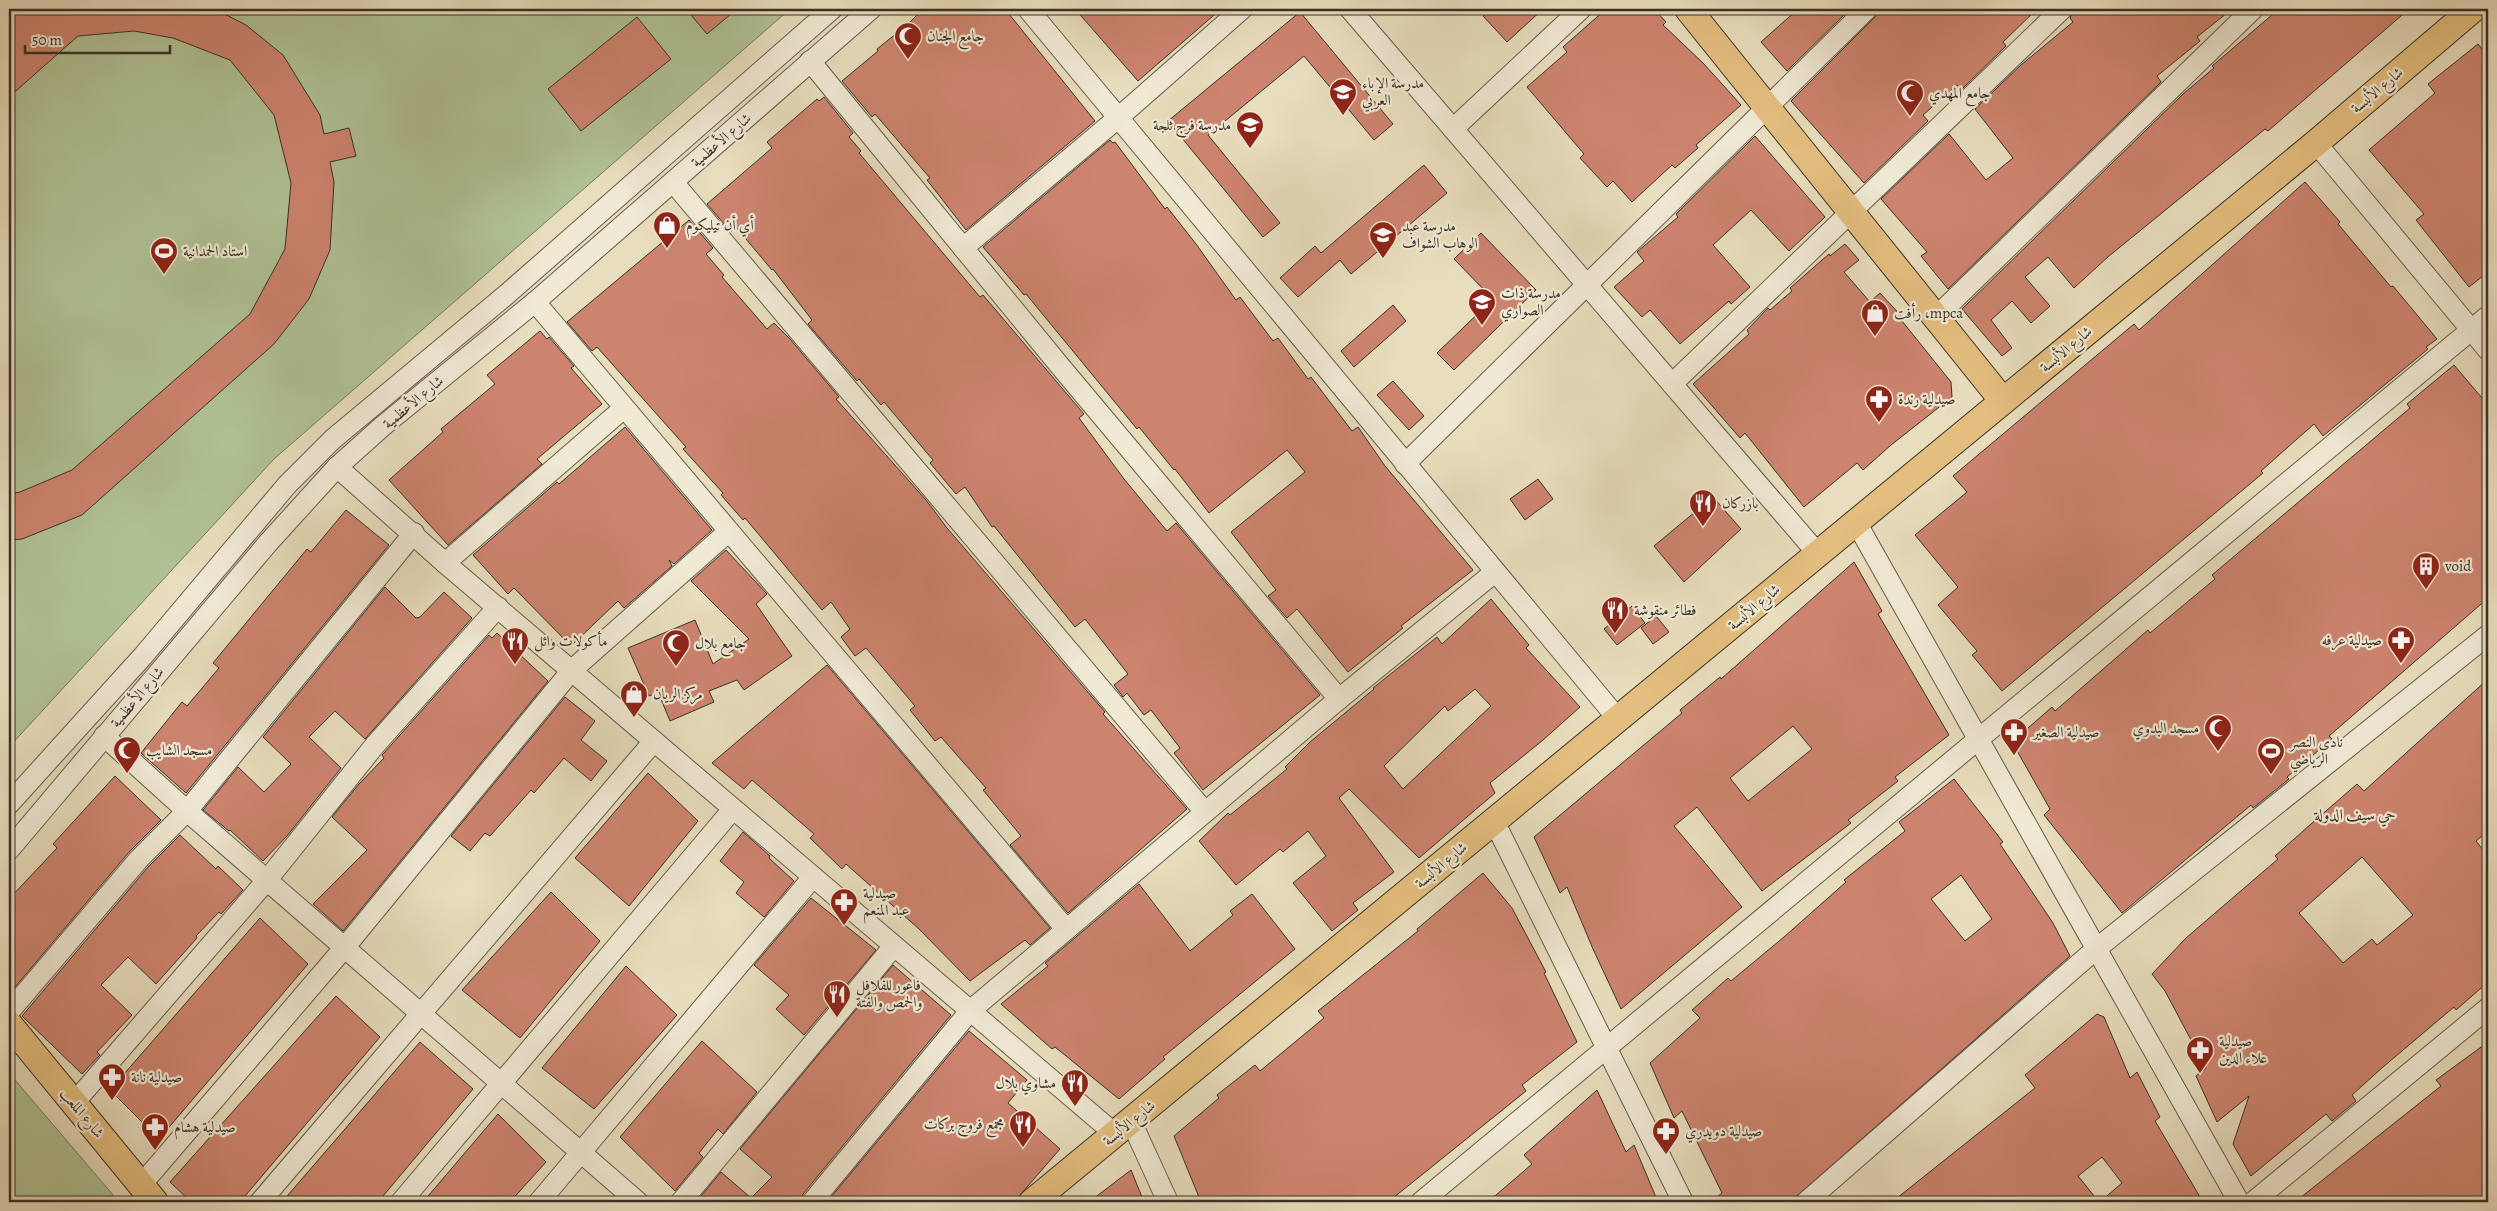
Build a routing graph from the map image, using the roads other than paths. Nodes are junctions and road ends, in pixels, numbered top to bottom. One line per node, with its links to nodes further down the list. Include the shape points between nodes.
1 (832, 9): 45 (street, via 506,295 333,439 287,485 143,656)
2 (871, 9): 12 (street, شارع الأعظمية)
3 (1028, 9): 14 (street)
4 (1242, 9): 14 (street)
5 (1350, 9): 15 (street)
6 (1581, 9): 15 (street)
7 (1688, 9): 13 (main road)
8 (1867, 9): 13 (street)
9 (2062, 9): 18 (street)
10 (2253, 9): 23 (street)
11 (2473, 9): 16 (main road, شارع الألبسة)
12 (810, 61): 17 (street, شارع الأعظمية); 19 (street)
13 (1766, 106): 18 (main road); 20 (street)
14 (1118, 118): 19 (street); 29 (street)
15 (1453, 128): 20 (street)
16 (2316, 142): 24 (street); 27 (main road, شارع الألبسة)
17 (673, 182): 21 (street, شارع الأعظمية); 48 (street)
18 (1851, 212): 23 (main road); 26 (street)
19 (963, 248): 40 (street)
20 (1587, 284): 26 (street); 29 (street)
21 (535, 302): 28 (street); 30 (street, شارع الأعظمية)
22 (2488, 316): 24 (street)
23 (1936, 317): 27 (main road)
24 (2472, 330): 25 (street); 43 (street)
25 (2488, 350)
26 (1672, 384): 34 (street)
27 (2003, 400): 31 (main road, شارع الألبسة)
28 (624, 408): 32 (street); 35 (street)
29 (1406, 464): 36 (street)
30 (337, 467): 33 (street); 42 (street, شارع الأعظمية)
31 (1856, 522): 34 (main road, شارع الألبسة); 43 (street)
32 (728, 532): 39 (street); 53 (street)
33 (414, 533): 35 (street); 47 (street)
34 (1818, 554): 41 (main road, شارع الألبسة)
35 (446, 563): 37 (street)
36 (1496, 572): 40 (street); 41 (street)
37 (498, 607): 39 (street); 52 (street, via 375,745)
38 (2488, 635): 56 (street)
39 (572, 670): 44 (street); 55 (street)
40 (1339, 699): 48 (street)
41 (1618, 719): 49 (main road, شارع الألبسة)
42 (104, 736): 47 (street); 50 (street, شارع الأعظمية)
43 (1978, 738): 56 (street); 62 (street)
44 (654, 740): 46 (street); 60 (street)
45 (9, 804)
46 (733, 809): 51 (street); 63 (street)
47 (187, 811): 52 (street); 59 (street, via 139,859)
48 (1205, 812): 53 (street)
49 (1494, 821): 62 (street); 65 (main road, شارع الألبسة)
50 (9, 850)
51 (813, 877): 54 (street); 66 (street)
52 (267, 880): 55 (street); 64 (street)
53 (1066, 930): 58 (street)
54 (894, 946): 58 (street); 72 (street)
55 (344, 947): 60 (street); 67 (street)
56 (2096, 949): 78 (street); 79 (street)
57 (2488, 1008): 80 (street)
58 (970, 1011): 65 (street); 73 (street)
59 (9, 1012)
60 (421, 1013): 63 (street); 68 (street)
61 (9, 1024): 64 (main road, شارع الملعب)
62 (1608, 1049): 76 (street); 77 (street)
63 (502, 1084): 66 (street); 69 (street)
64 (74, 1103): 67 (main road, شارع الملعب)
65 (1123, 1128): 74 (main road, شارع الألبسة); 75 (street)
66 (582, 1154): 70 (street); 71 (street)
67 (148, 1194)
68 (260, 1202)
69 (401, 1202)
70 (539, 1202)
71 (638, 1202)
72 (681, 1202)
73 (812, 1202)
74 (1032, 1202)
75 (1168, 1202)
76 (1421, 1202)
77 (1683, 1202)
78 (1806, 1202)
79 (2239, 1202)
80 (2253, 1202)

